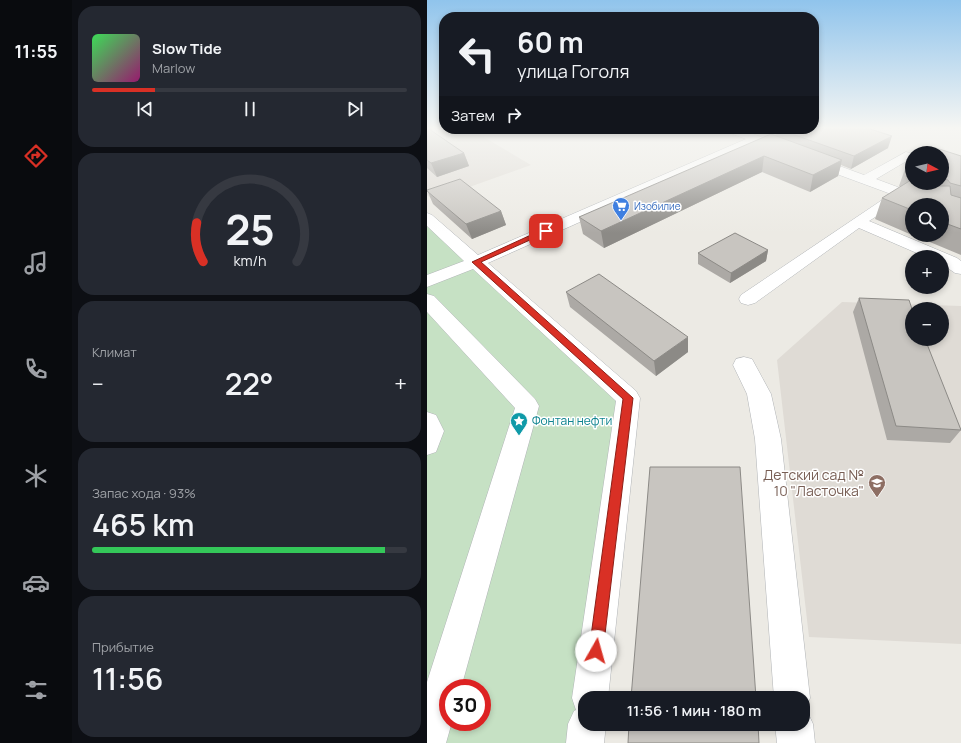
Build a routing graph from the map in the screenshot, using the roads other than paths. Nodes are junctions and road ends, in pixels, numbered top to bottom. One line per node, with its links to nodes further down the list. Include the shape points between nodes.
1 (703, 164): 13 (street)
2 (821, 164): 5 (street)
3 (905, 164): 5 (street)
4 (905, 165): 6 (street)
5 (865, 180): 6 (street)
6 (878, 184): 7 (street)
7 (902, 193): 8 (street); 10 (street)
8 (915, 198)
9 (427, 218): 13 (street)
10 (858, 222): 11 (street); 16 (street)
11 (924, 250)
12 (949, 261): 14 (street)
13 (476, 262): 15 (street); 21 (street, via 628,398)
14 (961, 269)
15 (427, 281)
16 (748, 299)
17 (427, 300): 25 (street, via 527,406)
18 (744, 365): 22 (street, via 759,394 768,439)
19 (427, 422): 20 (street, via 433,431)
20 (427, 444)
21 (591, 691)
22 (791, 691)
23 (586, 731): 26 (street)
24 (795, 731): 27 (street)
25 (427, 742)
26 (585, 743)
27 (796, 743)

